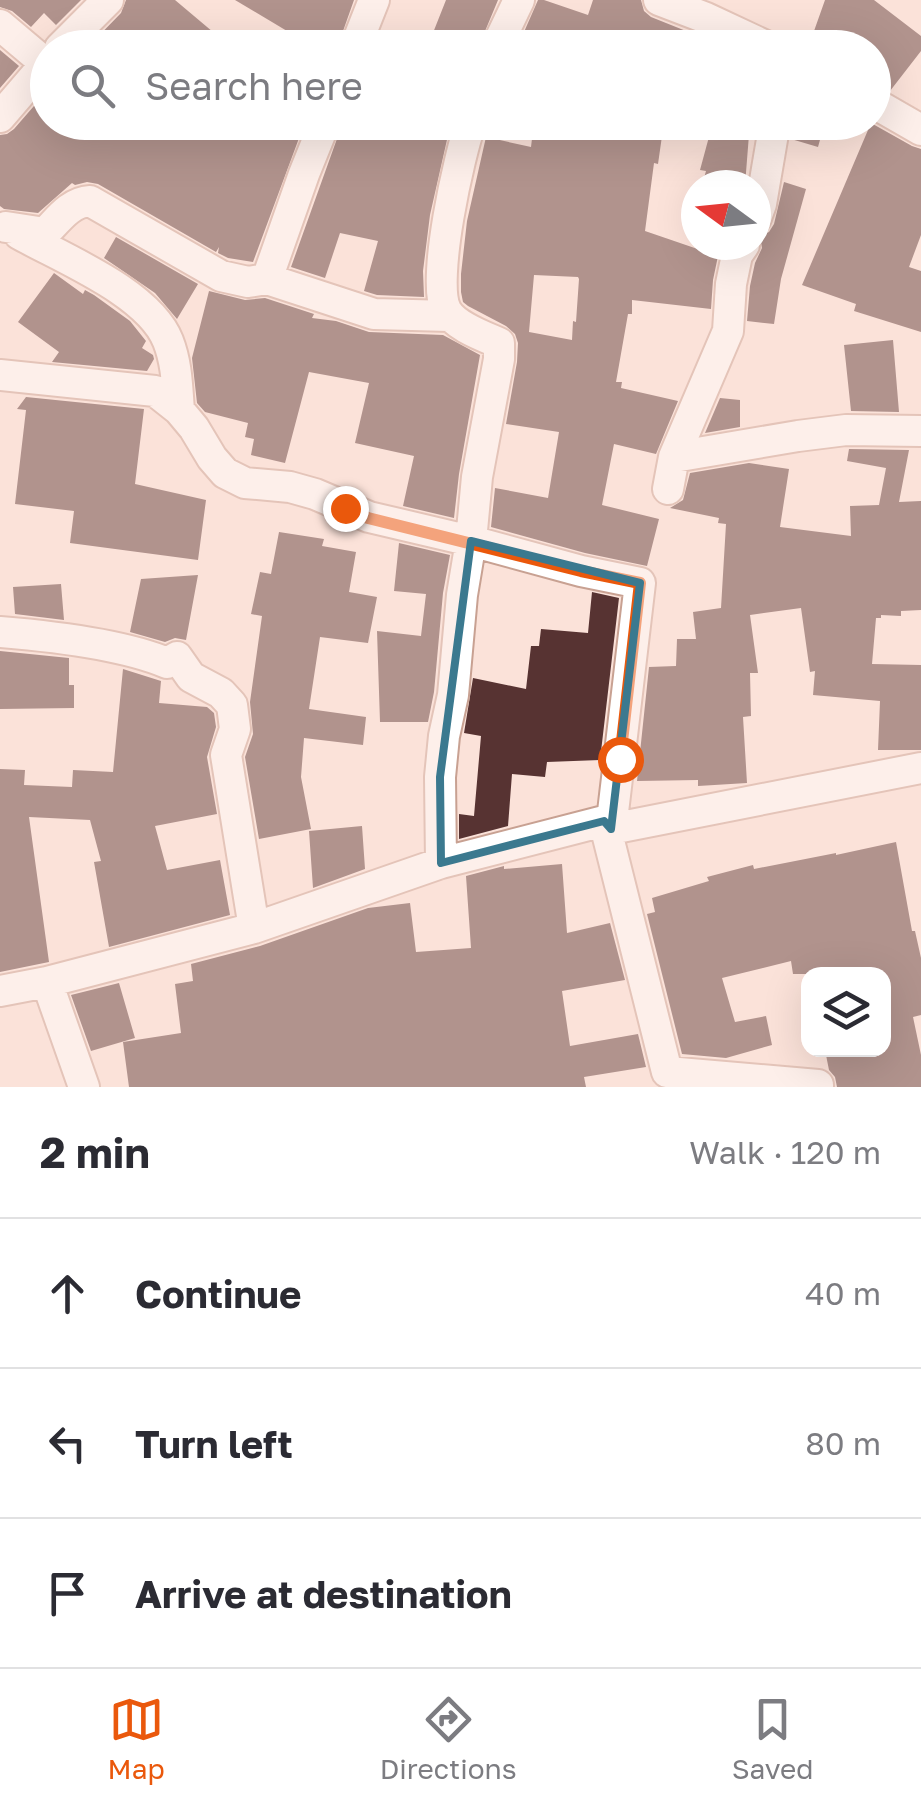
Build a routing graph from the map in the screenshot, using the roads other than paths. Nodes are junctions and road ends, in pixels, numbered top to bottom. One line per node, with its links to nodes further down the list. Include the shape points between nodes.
1 (108, 0): 6 (street)
2 (374, 0): 7 (street)
3 (519, 0): 8 (street)
4 (659, 0): 9 (street)
5 (0, 26): 10 (street)
6 (78, 30)
7 (362, 30)
8 (505, 30)
9 (732, 30)
10 (30, 44)
11 (30, 82): 13 (street)
12 (891, 113): 14 (street)
13 (0, 117)
14 (921, 130)
15 (318, 140): 21 (street)
16 (466, 140): 22 (street, via 441,284)
17 (772, 140): 18 (street)
18 (767, 170)
19 (3, 224): 21 (street, via 45,233 72,206 90,201 220,276); 24 (street, via 137,300 167,338)
20 (736, 260): 26 (street, via 728,331)
21 (268, 278): 22 (street, via 374,314)
22 (450, 316): 28 (street, via 499,343)
23 (0, 375): 24 (street, via 155,391)
24 (179, 410): 28 (street, via 225,473 245,484 290,487 368,518)
25 (921, 431): 26 (street, via 846,430)
26 (674, 457): 27 (street)
27 (668, 489)
28 (471, 542): 31 (street, via 640,583); 32 (street, via 440,777)
29 (0, 632): 33 (street, via 167,663 177,657 191,677 232,705 235,729 226,755)
30 (921, 768): 31 (street)
31 (608, 825): 32 (street); 37 (street, via 668,1072)
32 (441, 863): 33 (street)
33 (254, 928): 34 (street)
34 (47, 982): 35 (street); 36 (street)
35 (0, 991)
36 (84, 1087)
37 (818, 1087)

